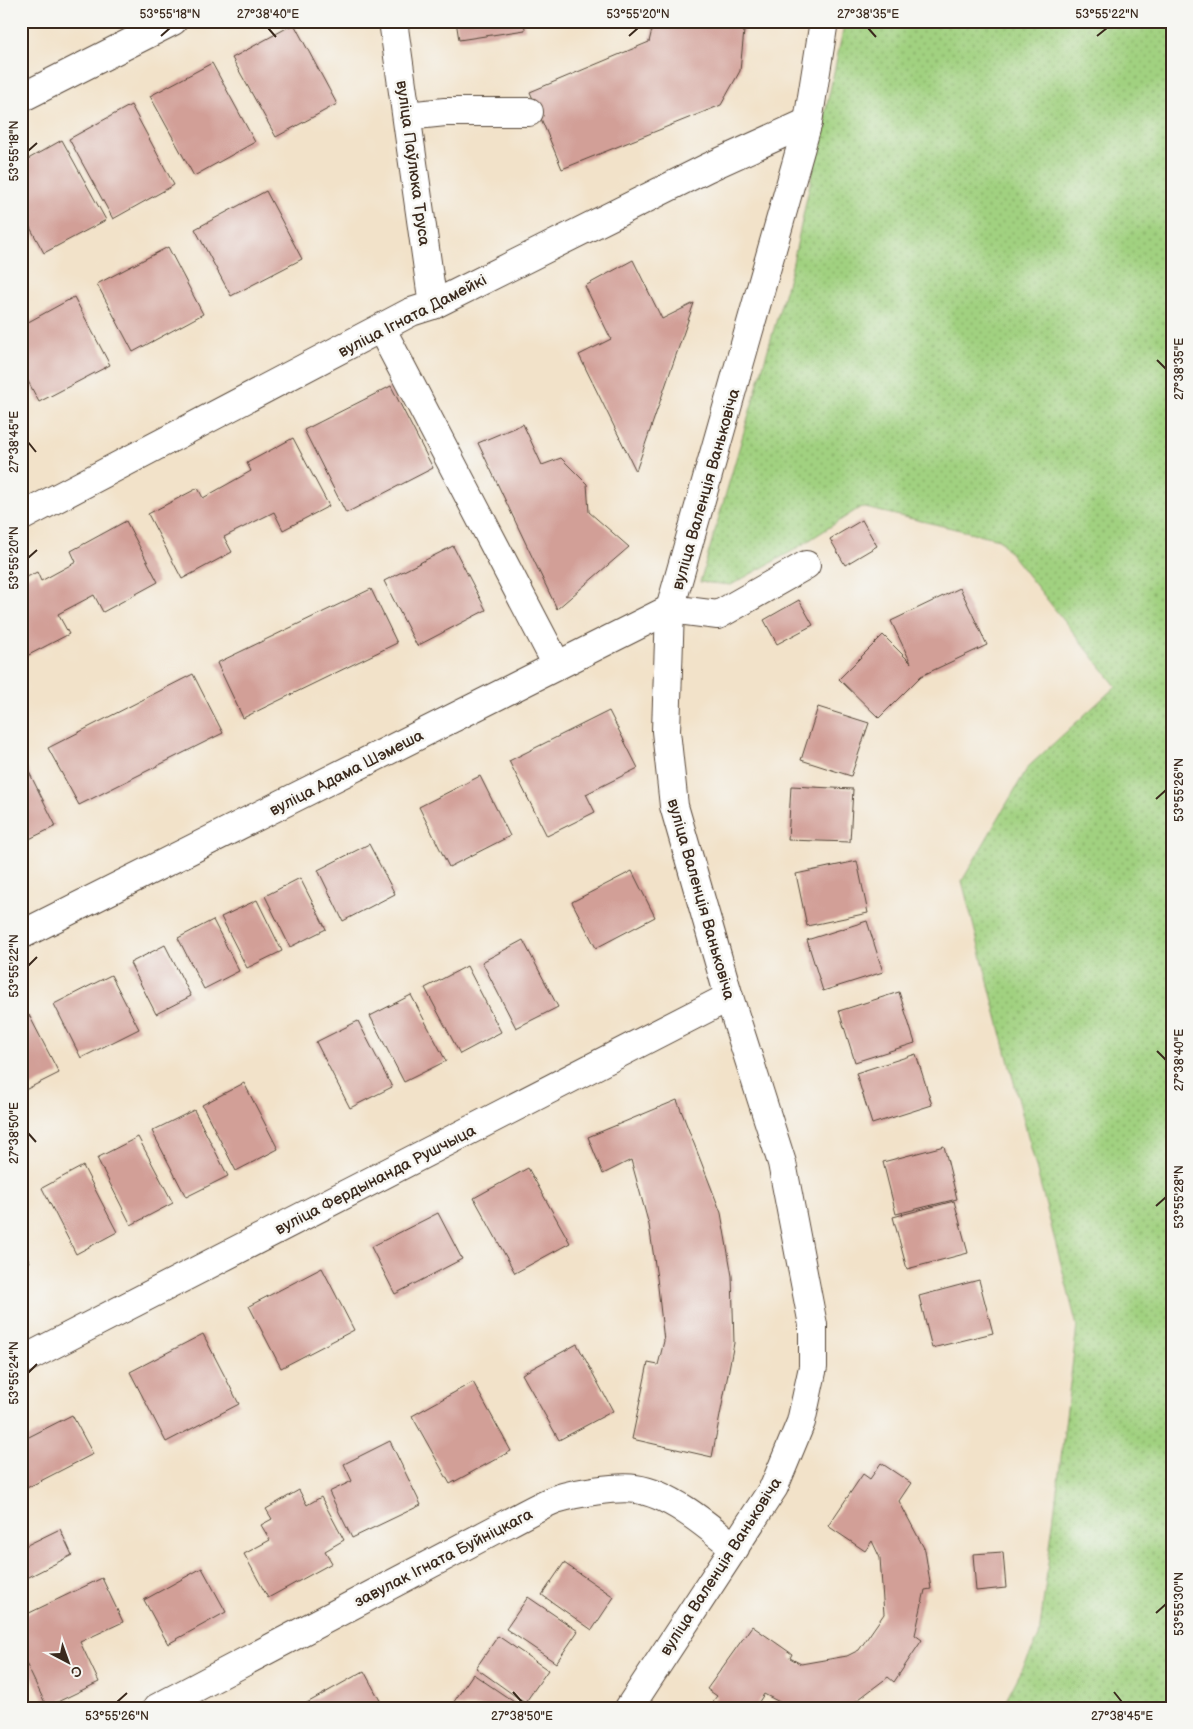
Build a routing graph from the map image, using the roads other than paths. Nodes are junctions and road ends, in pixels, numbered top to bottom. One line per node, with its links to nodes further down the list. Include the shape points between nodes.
1 (173, 21): 4 (street)
2 (393, 21): 6 (street, вуліца Паўлюка Труса)
3 (824, 21): 7 (street, вуліца Валенція Ваньковіча)
4 (21, 98)
5 (529, 112): 6 (street, via 445,112)
6 (407, 116): 8 (street, вуліца Паўлюка Труса)
7 (808, 122): 8 (street, вуліца Ігната Дамейкі, via 707,168); 12 (street, вуліца Валенція Ваньковіча)
8 (434, 305): 9 (street, вуліца Ігната Дамейкі, via 411,312)
9 (382, 330): 10 (street, вуліца Ігната Дамейкі); 13 (street)
10 (21, 517)
11 (806, 565): 12 (street, via 718,615)
12 (670, 609): 13 (street, вуліца Адама Шэмеша); 15 (street, вуліца Валенція Ваньковіча, via 666,731 674,806)
13 (557, 666): 14 (street, вуліца Адама Шэмеша)
14 (21, 935)
15 (730, 997): 16 (street, вуліца Фердынанда Рушчыца); 17 (street, вуліца Валенція Ваньковіча, via 782,1163 813,1325 813,1367 801,1422 774,1487)
16 (21, 1361)
17 (735, 1548): 18 (street, завулак Ігната Буйніцкага, via 702,1521 661,1497 636,1489 600,1491 557,1499); 19 (street, вуліца Валенція Ваньковіча)
18 (157, 1708)
19 (629, 1708)

